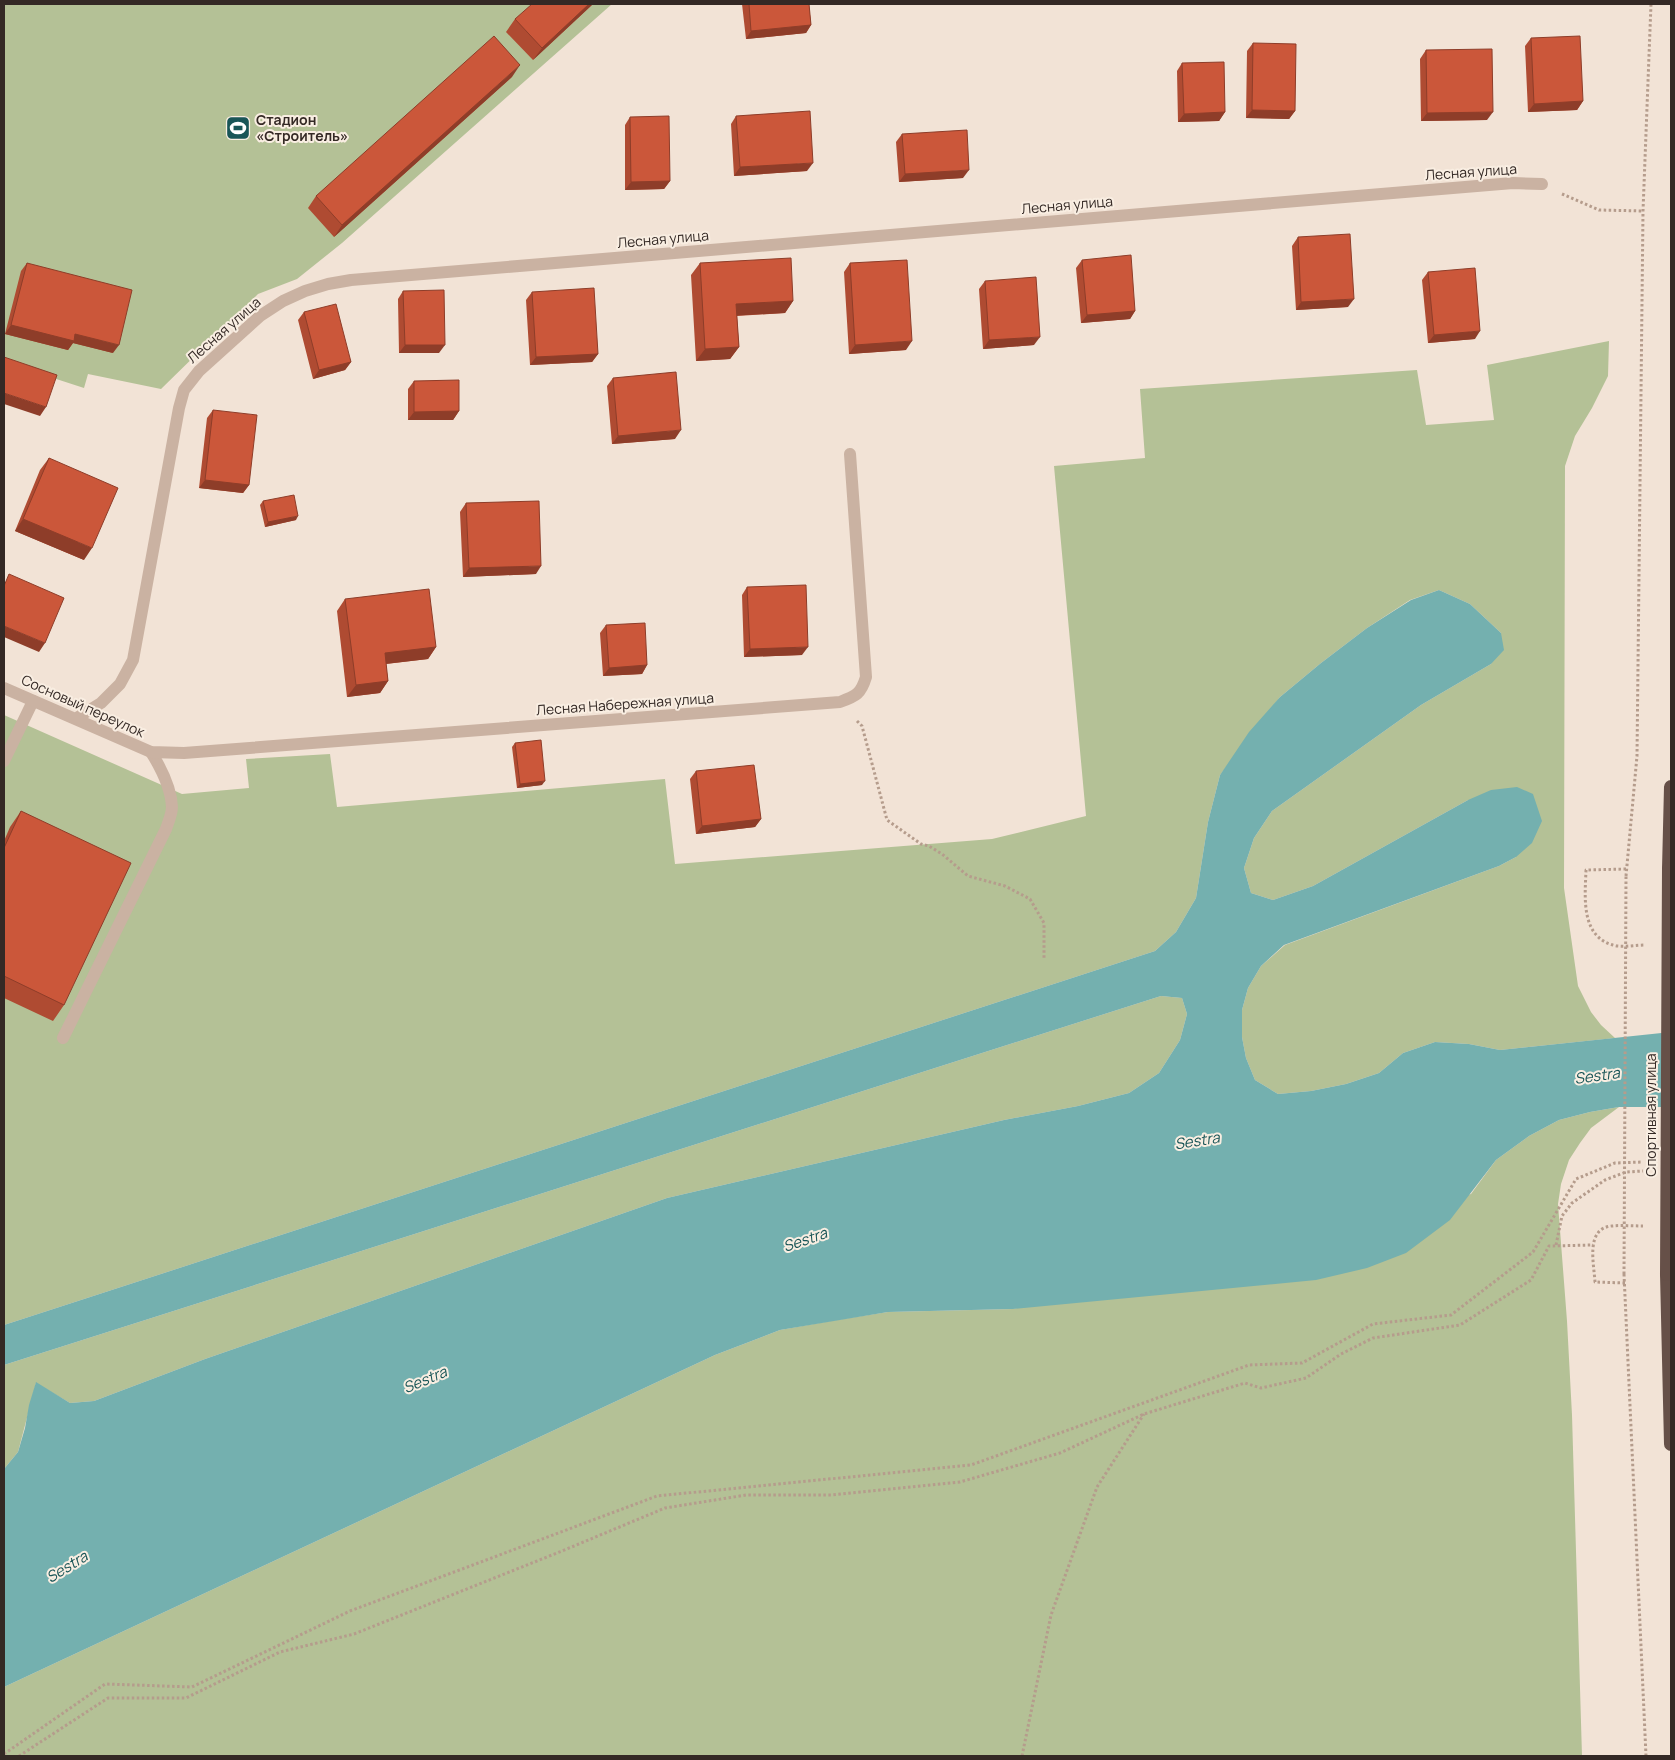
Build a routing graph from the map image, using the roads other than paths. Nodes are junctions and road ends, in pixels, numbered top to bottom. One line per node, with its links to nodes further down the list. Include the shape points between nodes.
1 (1542, 184): 5 (street, Лесная улица, via 1513,183 371,279 328,284 305,291 260,316 199,371 184,390 134,660 120,684 102,703)
2 (850, 454): 6 (street, Лесная Набережная улица, via 866,677 862,690 851,698 840,702 184,753)
3 (4, 688): 4 (street, Сосновый переулок)
4 (33, 701): 5 (street, Сосновый переулок); 7 (street)
5 (75, 719): 6 (street, Сосновый переулок)
6 (151, 752): 9 (street, via 161,768 172,808 166,830)
7 (4, 761)
8 (1671, 787): 10 (highway, Спортивная улица, bridge, via 1666,1274)
9 (63, 1038)
10 (1671, 1444)

